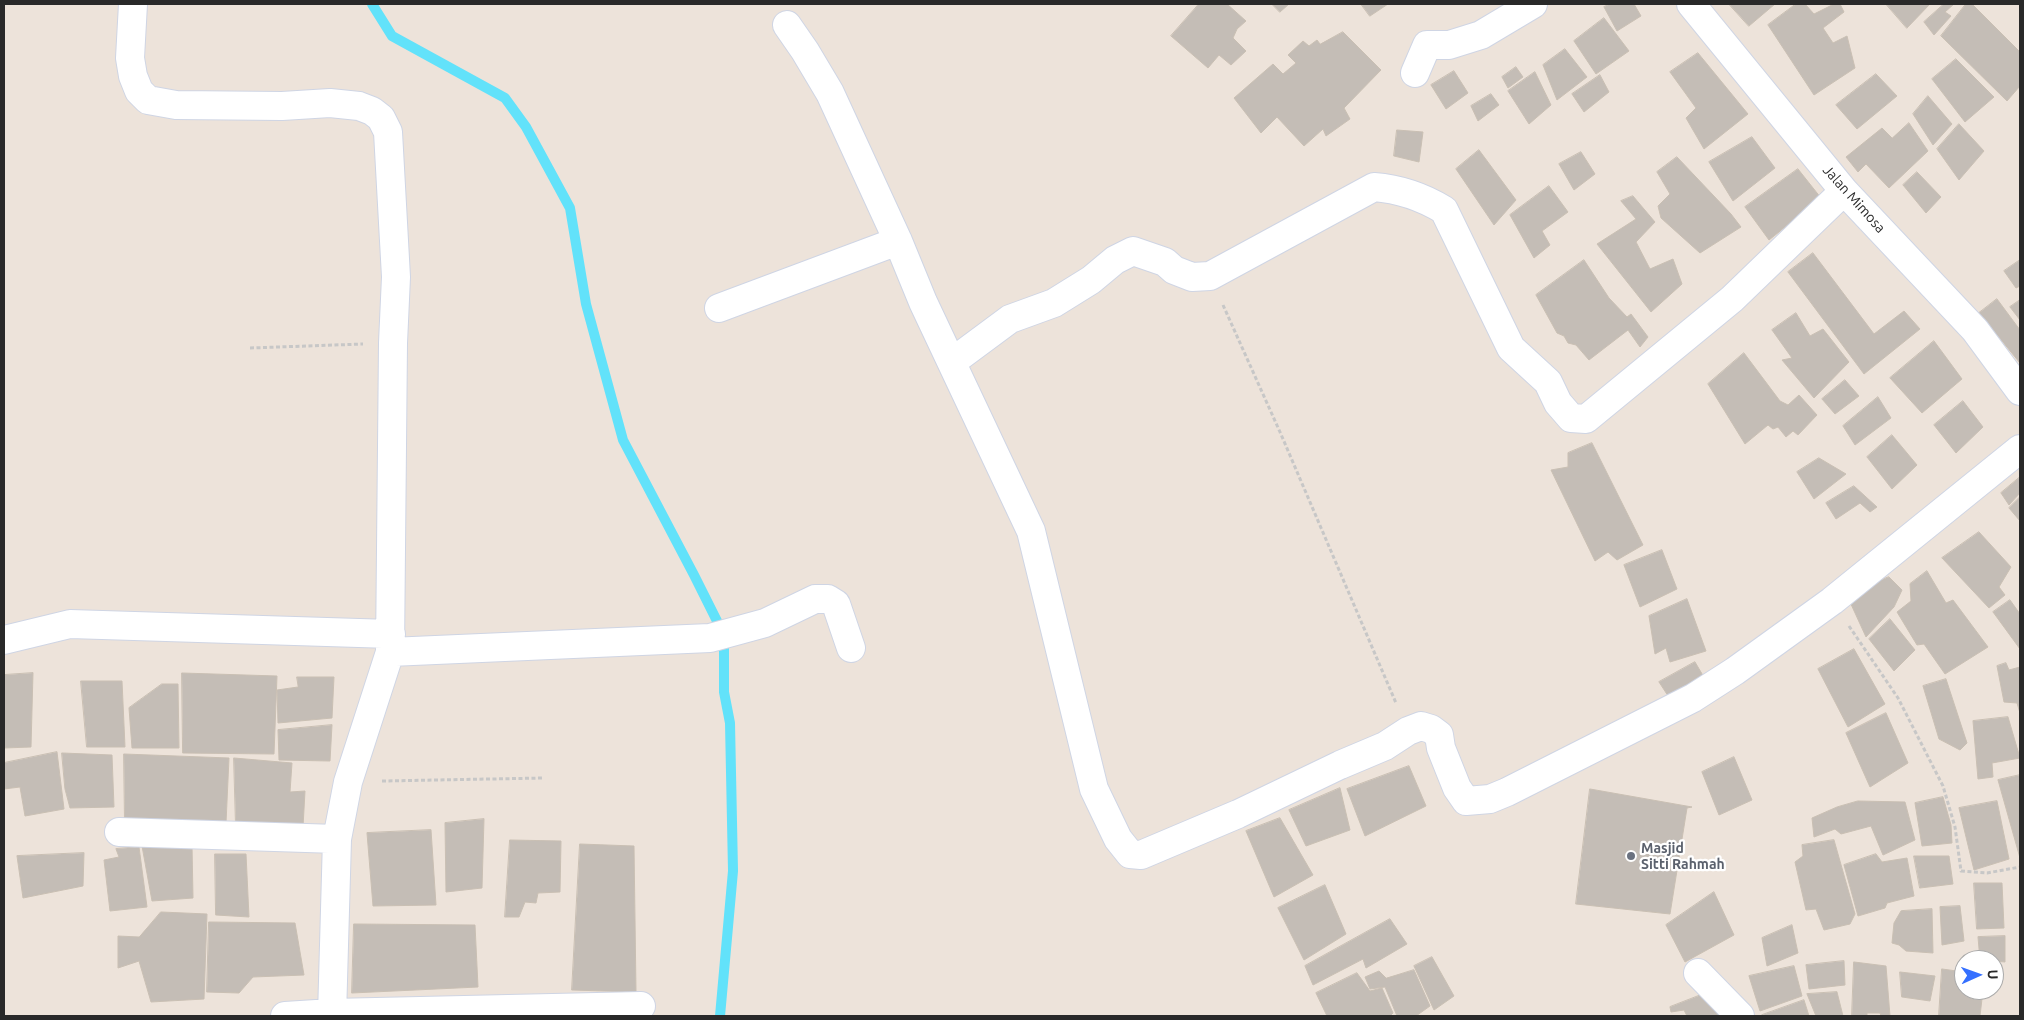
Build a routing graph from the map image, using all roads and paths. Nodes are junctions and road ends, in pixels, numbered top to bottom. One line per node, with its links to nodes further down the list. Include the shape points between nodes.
1 (133, 4): 10 (street, via 130,58 139,91 148,100 176,105 359,106 381,118 388,132 390,152 396,277)
2 (1533, 4): 5 (street, via 1481,34 1449,45 1427,45)
3 (1691, 4): 6 (street, Jalan Mimosa)
4 (787, 25): 7 (street, via 830,93)
5 (1415, 72)
6 (1844, 191): 8 (street, via 1732,299 1586,418 1571,418 1558,403 1548,382 1511,348 1444,210 1426,199 1396,189 1374,187); 13 (street, Jalan Mimosa, via 1975,330)
7 (898, 241): 9 (street); 12 (street)
8 (1210, 276): 12 (street, via 1192,277 1174,270 1165,262 1133,251 1115,260 1092,280 1054,304 1010,319); 19 (path)
9 (719, 308)
10 (393, 343): 11 (path); 17 (street)
11 (250, 348)
12 (952, 362): 19 (street, via 1031,531 1094,789 1118,839 1130,854 1141,855 1238,814 1385,746)
13 (2020, 391)
14 (2020, 450): 15 (street)
15 (1832, 601): 19 (street, via 1693,698 1490,799 1466,801 1457,788 1439,735 1421,726); 24 (path, via 1898,698 1943,786 1955,827 1961,872 1987,873)
16 (4, 640): 17 (street, via 70,624)
17 (391, 643): 18 (street, via 710,638 765,623 815,599 828,599 836,604); 21 (street)
18 (851, 648)
19 (1408, 731)
20 (544, 778): 21 (path)
21 (348, 782): 23 (street)
22 (119, 832): 23 (street)
23 (337, 840): 27 (street)
24 (2020, 868)
25 (1698, 973): 29 (street)
26 (641, 1006): 27 (street)
27 (332, 1015): 28 (street)
28 (286, 1016)
29 (1740, 1016)

